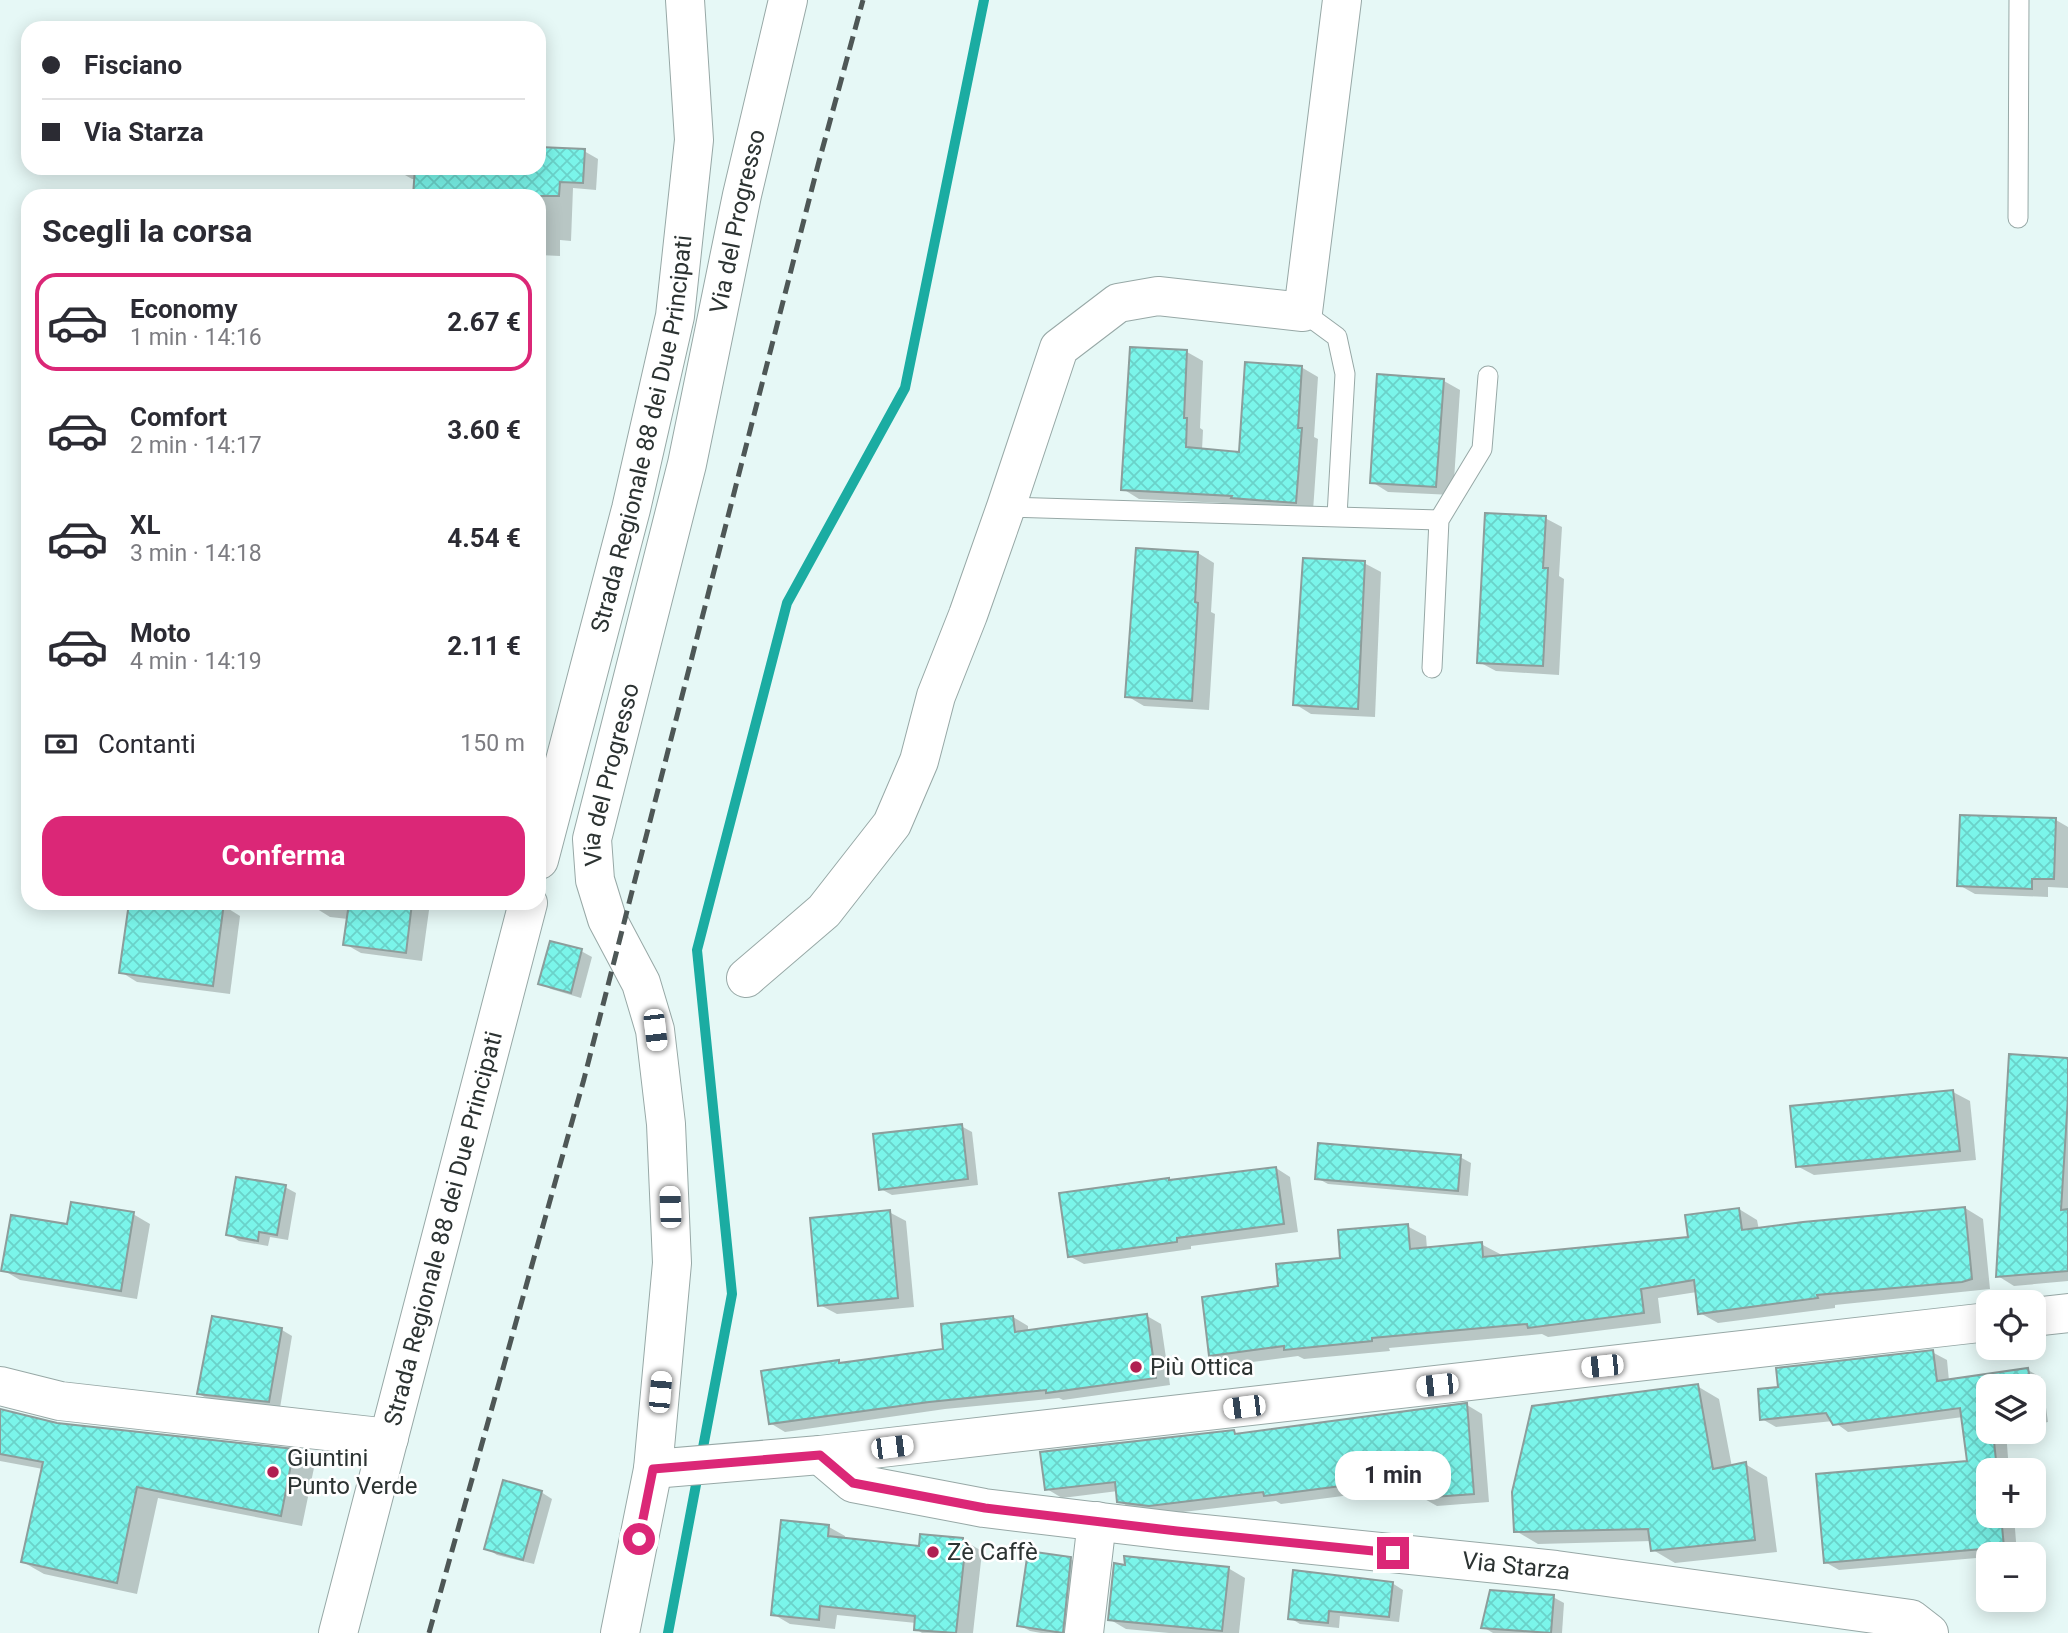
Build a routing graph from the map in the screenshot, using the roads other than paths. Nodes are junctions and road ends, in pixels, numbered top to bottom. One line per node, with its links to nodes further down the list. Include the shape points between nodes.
1 (685, 0): 12 (street, Strada Regionale 88 dei Due Principati, via 694,140 675,316 631,509)
2 (788, 0): 21 (street, Via del Progresso, via 687,464 593,839 595,880 607,919 641,983 655,1030 666,1124 672,1262)
3 (1342, 0): 6 (street)
4 (2019, 0): 5 (lane)
5 (2018, 218)
6 (1303, 312): 8 (street, via 1158,296 1118,303 1059,348); 9 (lane, via 1337,337 1345,374)
7 (1488, 376): 10 (lane, via 1482,449)
8 (1006, 507): 9 (lane); 14 (street, via 936,696 919,761 892,824 824,911)
9 (1337, 516): 10 (lane)
10 (1439, 520): 11 (lane)
11 (1432, 668)
12 (546, 833)
13 (526, 910): 19 (street, Strada Regionale 88 dei Due Principati)
14 (746, 978)
15 (2068, 1313): 16 (street)
16 (2046, 1316)
17 (1976, 1323): 20 (street)
18 (0, 1386): 19 (street, via 60,1401)
19 (389, 1438): 23 (street, Strada Regionale 88 dei Due Principati)
20 (820, 1455): 21 (street); 22 (street, Via Starza, via 853,1483 985,1508)
21 (665, 1468): 24 (street, Via del Progresso)
22 (1097, 1521): 25 (street); 26 (street, Via Starza, via 1556,1570 1911,1619)
23 (338, 1633)
24 (620, 1633)
25 (1084, 1633)
26 (1929, 1633)

